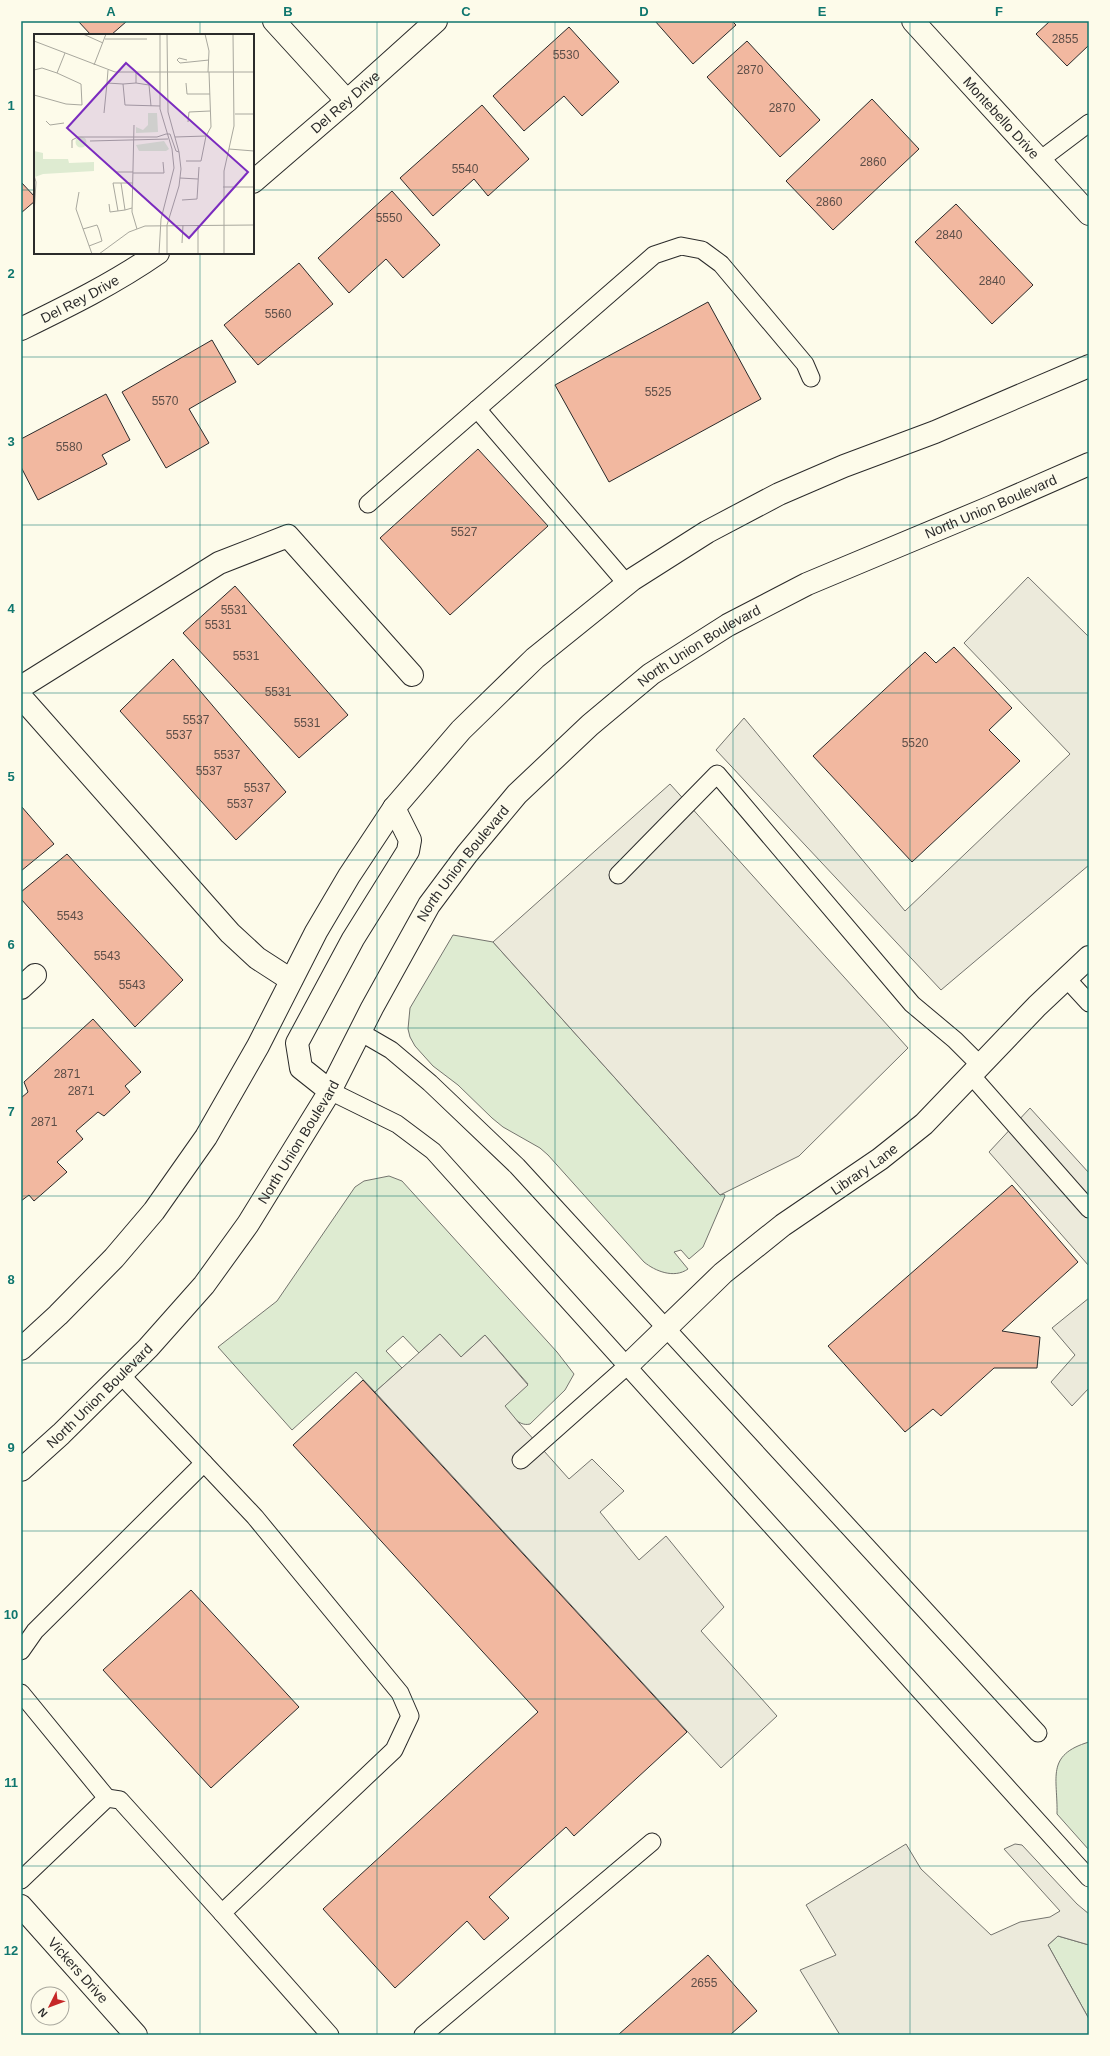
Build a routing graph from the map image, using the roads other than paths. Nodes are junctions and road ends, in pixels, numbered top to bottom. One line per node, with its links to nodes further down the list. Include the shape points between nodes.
1 (274, 21): 4 (main road)
2 (436, 21): 4 (main road, Del Rey Drive)
3 (913, 21): 6 (main road, Montebello Drive)
4 (347, 102): 7 (main road, Del Rey Drive)
5 (1089, 123): 6 (lane)
6 (1040, 160): 8 (main road, Montebello Drive)
7 (254, 181)
8 (1089, 214)
9 (157, 254): 10 (main road, Del Rey Drive, via 84,298)
10 (21, 329)
11 (1089, 366): 16 (main road, via 936,432 844,466 779,494 707,532)
12 (811, 378): 13 (lane, via 805,364 721,264 702,250 681,246 654,255)
13 (477, 409): 15 (lane); 16 (lane)
14 (1089, 464): 26 (main road, North Union Boulevard, via 807,584 728,625 651,674 590,725 517,794 467,854 429,905)
15 (368, 504)
16 (627, 584): 20 (main road, via 535,658 461,730)
17 (412, 675): 18 (main road, via 288,536 220,563)
18 (21, 687)
19 (21, 697): 24 (main road, via 230,933 257,958)
20 (394, 808): 24 (main road, via 349,876); 28 (main road, via 410,840 408,851 353,939 297,1043 301,1068)
21 (618, 875): 27 (lane, via 717,774 912,1004 955,1040)
22 (1089, 957): 23 (main road, Library Lane)
23 (1066, 978): 25 (lane); 27 (main road, Library Lane)
24 (291, 980): 31 (main road, via 258,1046 206,1137 154,1211 109,1263)
25 (1089, 1003)
26 (360, 1032): 28 (main road, North Union Boulevard); 30 (lane, via 391,1050 430,1083 517,1166)
27 (976, 1070): 29 (lane); 30 (main road, Library Lane, via 924,1124 880,1159 783,1225 723,1273)
28 (330, 1091): 32 (lane, via 396,1124 433,1151); 33 (main road, North Union Boulevard, via 248,1224 204,1285)
29 (1089, 1209)
30 (666, 1329): 32 (main road, Library Lane); 39 (lane)
31 (21, 1348)
32 (627, 1366): 34 (lane); 42 (lane)
33 (121, 1375): 35 (lane); 36 (main road, North Union Boulevard)
34 (521, 1460)
35 (204, 1463): 37 (lane, via 34,1631); 45 (lane, via 255,1517 400,1693 410,1716 394,1750)
36 (21, 1470)
37 (21, 1651)
38 (21, 1693): 40 (lane)
39 (1038, 1733)
40 (107, 1798): 43 (lane); 45 (lane, via 120,1800)
41 (652, 1842): 48 (lane)
42 (1089, 1878)
43 (21, 1880)
44 (21, 1906): 46 (main road, Vickers Drive)
45 (222, 1913): 47 (lane)
46 (136, 2035)
47 (330, 2035)
48 (423, 2035)

